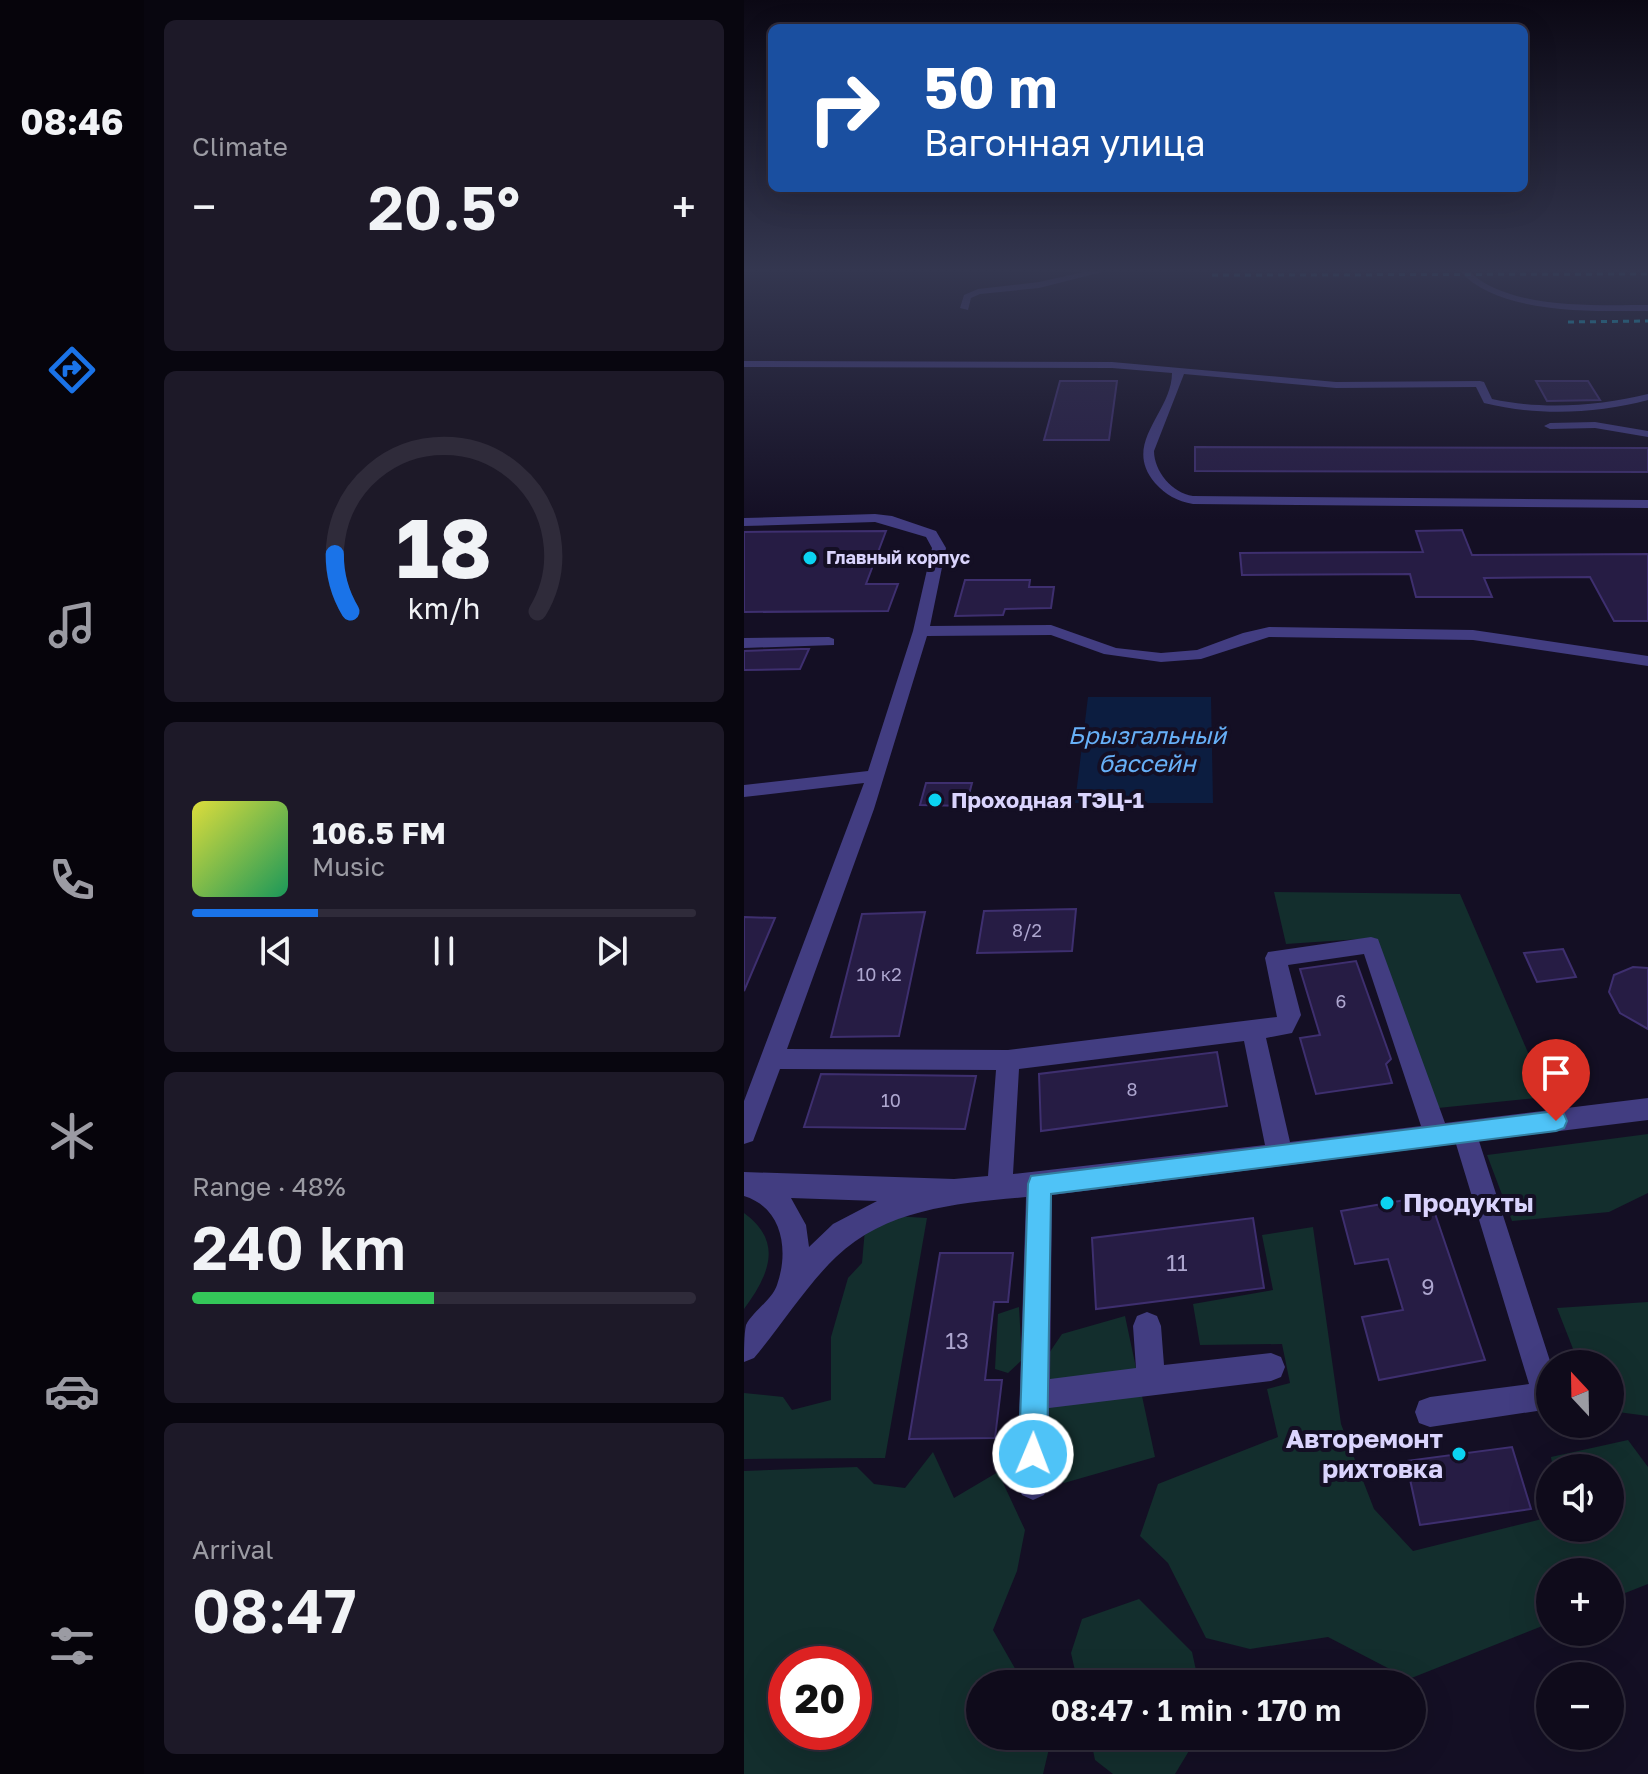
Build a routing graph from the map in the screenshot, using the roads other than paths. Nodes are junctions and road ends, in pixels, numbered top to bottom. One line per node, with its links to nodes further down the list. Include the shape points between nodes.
1 (744, 364): 2 (street, via 1112,365)
2 (1175, 370): 3 (street, via 1336,385 1480,384 1488,401 1515,406 1555,408); 6 (street, via 1179,374 1148,451 1148,465 1181,498)
3 (1648, 397)
4 (1550, 426): 5 (street, via 1595,425)
5 (1648, 434)
6 (1648, 504)
7 (744, 522): 8 (street, via 875,518 931,534 939,548)
8 (921, 631): 11 (street, via 1051,630 1112,652 1170,657 1194,656 1251,633 1284,630 1473,635); 12 (street)
9 (829, 642): 10 (street)
10 (744, 643)
11 (1648, 661)
12 (875, 776): 13 (street); 15 (street)
13 (744, 791)
14 (1253, 1031): 16 (street); 19 (street, via 1284,1026 1290,1015 1276,958 1371,945); 20 (street)
15 (772, 1059): 16 (street); 18 (street)
16 (1008, 1060): 23 (street)
17 (1648, 1109): 19 (street)
18 (744, 1133)
19 (1450, 1134): 20 (street); 31 (street, via 1547,1396)
20 (1280, 1155): 22 (street)
21 (747, 1184): 24 (street); 25 (street, via 771,1194 787,1211 796,1234)
22 (1039, 1184): 23 (street); 30 (street)
23 (1000, 1187): 24 (street)
24 (954, 1191): 25 (street, via 864,1219 832,1240)
25 (788, 1291): 27 (street, via 771,1320)
26 (1147, 1326): 29 (street)
27 (744, 1348)
28 (1271, 1367): 29 (street)
29 (1151, 1381): 30 (street)
30 (1035, 1395): 32 (street)
31 (1430, 1412)
32 (1033, 1484)

